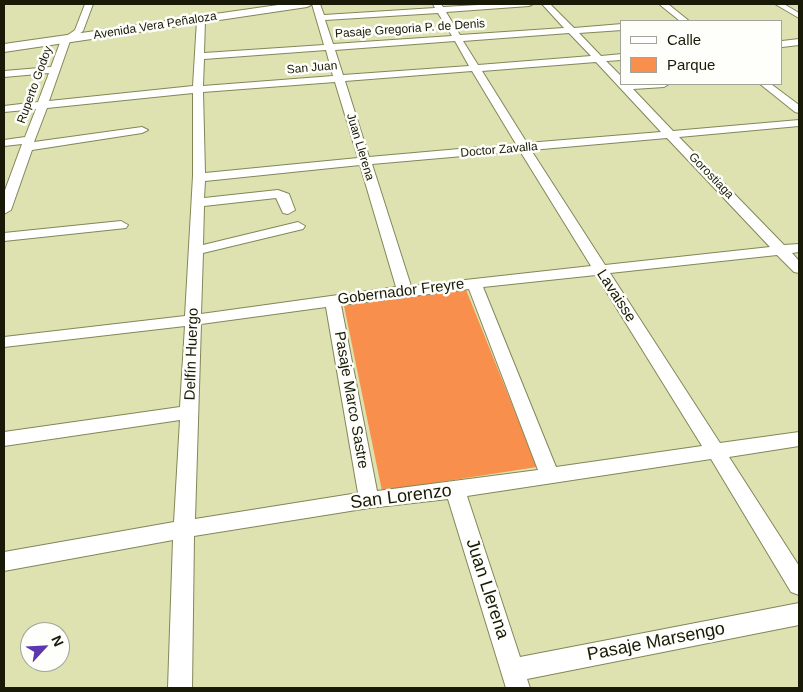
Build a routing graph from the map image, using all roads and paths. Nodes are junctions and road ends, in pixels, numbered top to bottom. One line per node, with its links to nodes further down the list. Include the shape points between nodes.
1 (89, 4): 16 (street)
2 (265, 4): 16 (main road, Avenida Vera Peñaloza)
3 (307, 4): 12 (main road, Avenida Vera Peñaloza)
4 (316, 4): 11 (street, Juan Llerena)
5 (529, 4): 9 (street)
6 (546, 4): 15 (street, Gorostiaga)
7 (663, 4): 13 (street)
8 (779, 4): 10 (street)
9 (439, 7): 11 (street); 17 (street, Lavaisse)
10 (799, 16)
11 (320, 18): 22 (street, Juan Llerena)
12 (201, 20): 18 (main road, Avenida Vera Peñaloza); 24 (street, Delfín Huergo)
13 (685, 20)
14 (620, 27): 15 (street, Pasaje Gregoria P. de Denis)
15 (571, 30): 17 (street, Pasaje Gregoria P. de Denis); 26 (street, Gorostiaga)
16 (79, 31): 18 (street, Ruperto Godoy); 19 (main road, Avenida Vera Peñaloza)
17 (458, 38): 22 (street, Pasaje Gregoria P. de Denis); 27 (street, Lavaisse)
18 (66, 40): 23 (main road, Avenida Vera Peñaloza); 28 (street, Ruperto Godoy)
19 (4, 42)
20 (799, 42): 21 (street)
21 (783, 44)
22 (330, 47): 24 (street, Pasaje Gregoria P. de Denis); 30 (street, Juan Llerena)
23 (4, 48)
24 (200, 56): 34 (street, Delfín Huergo)
25 (620, 57): 26 (street, San Juan)
26 (598, 59): 27 (street, San Juan); 31 (street, Gorostiaga)
27 (476, 68): 30 (street, San Juan); 43 (street, Lavaisse)
28 (56, 70): 29 (street); 35 (street, Ruperto Godoy)
29 (4, 74)
30 (340, 78): 34 (street, San Juan); 44 (street, Juan Llerena)
31 (620, 82)
32 (623, 85): 40 (street, Gorostiaga)
33 (766, 85): 37 (street)
34 (198, 89): 35 (street, San Juan); 45 (street, Delfín Huergo)
35 (41, 106): 36 (street, San Juan); 42 (street, Ruperto Godoy)
36 (4, 109)
37 (799, 110)
38 (799, 122): 40 (street, Doctor Zavalla)
39 (142, 130): 42 (street)
40 (671, 135): 43 (street, Doctor Zavalla); 54 (street, Gorostiaga)
41 (4, 143): 42 (street)
42 (28, 143): 47 (street, Ruperto Godoy)
43 (525, 148): 44 (street, Doctor Zavalla); 56 (street, Lavaisse)
44 (364, 162): 45 (street, Doctor Zavalla); 58 (street, Juan Llerena)
45 (199, 178): 46 (street, Delfín Huergo)
46 (198, 203): 48 (street, via 278,194 284,197); 53 (street, Delfín Huergo)
47 (4, 210)
48 (288, 210)
49 (120, 225): 51 (street)
50 (298, 226): 53 (street)
51 (4, 237)
52 (799, 248): 54 (street, Gobernador Freyre)
53 (196, 250): 60 (street, Delfín Huergo)
54 (782, 250): 55 (street, Gorostiaga); 56 (street, Gobernador Freyre)
55 (799, 268)
56 (600, 271): 57 (street, Gobernador Freyre); 65 (street, Lavaisse)
57 (474, 283): 58 (street, Gobernador Freyre); 66 (street)
58 (405, 291): 59 (street, Gobernador Freyre)
59 (333, 301): 60 (street, Gobernador Freyre); 68 (street, Pasaje Marco Sastre)
60 (193, 320): 61 (street, Gobernador Freyre); 62 (street, Delfín Huergo)
61 (4, 342)
62 (189, 412): 63 (street); 69 (street, Delfín Huergo)
63 (4, 439)
64 (799, 439): 65 (street, San Lorenzo)
65 (718, 452): 66 (street, San Lorenzo); 71 (street, Lavaisse)
66 (550, 475): 67 (street, San Lorenzo)
67 (455, 490): 68 (street, San Lorenzo); 73 (street, Juan Llerena)
68 (369, 500): 69 (street, San Lorenzo)
69 (184, 529): 70 (street, San Lorenzo); 74 (street, Delfín Huergo)
70 (4, 562)
71 (799, 585)
72 (799, 614): 73 (street, Pasaje Marsengo)
73 (515, 679)
74 (180, 688)

